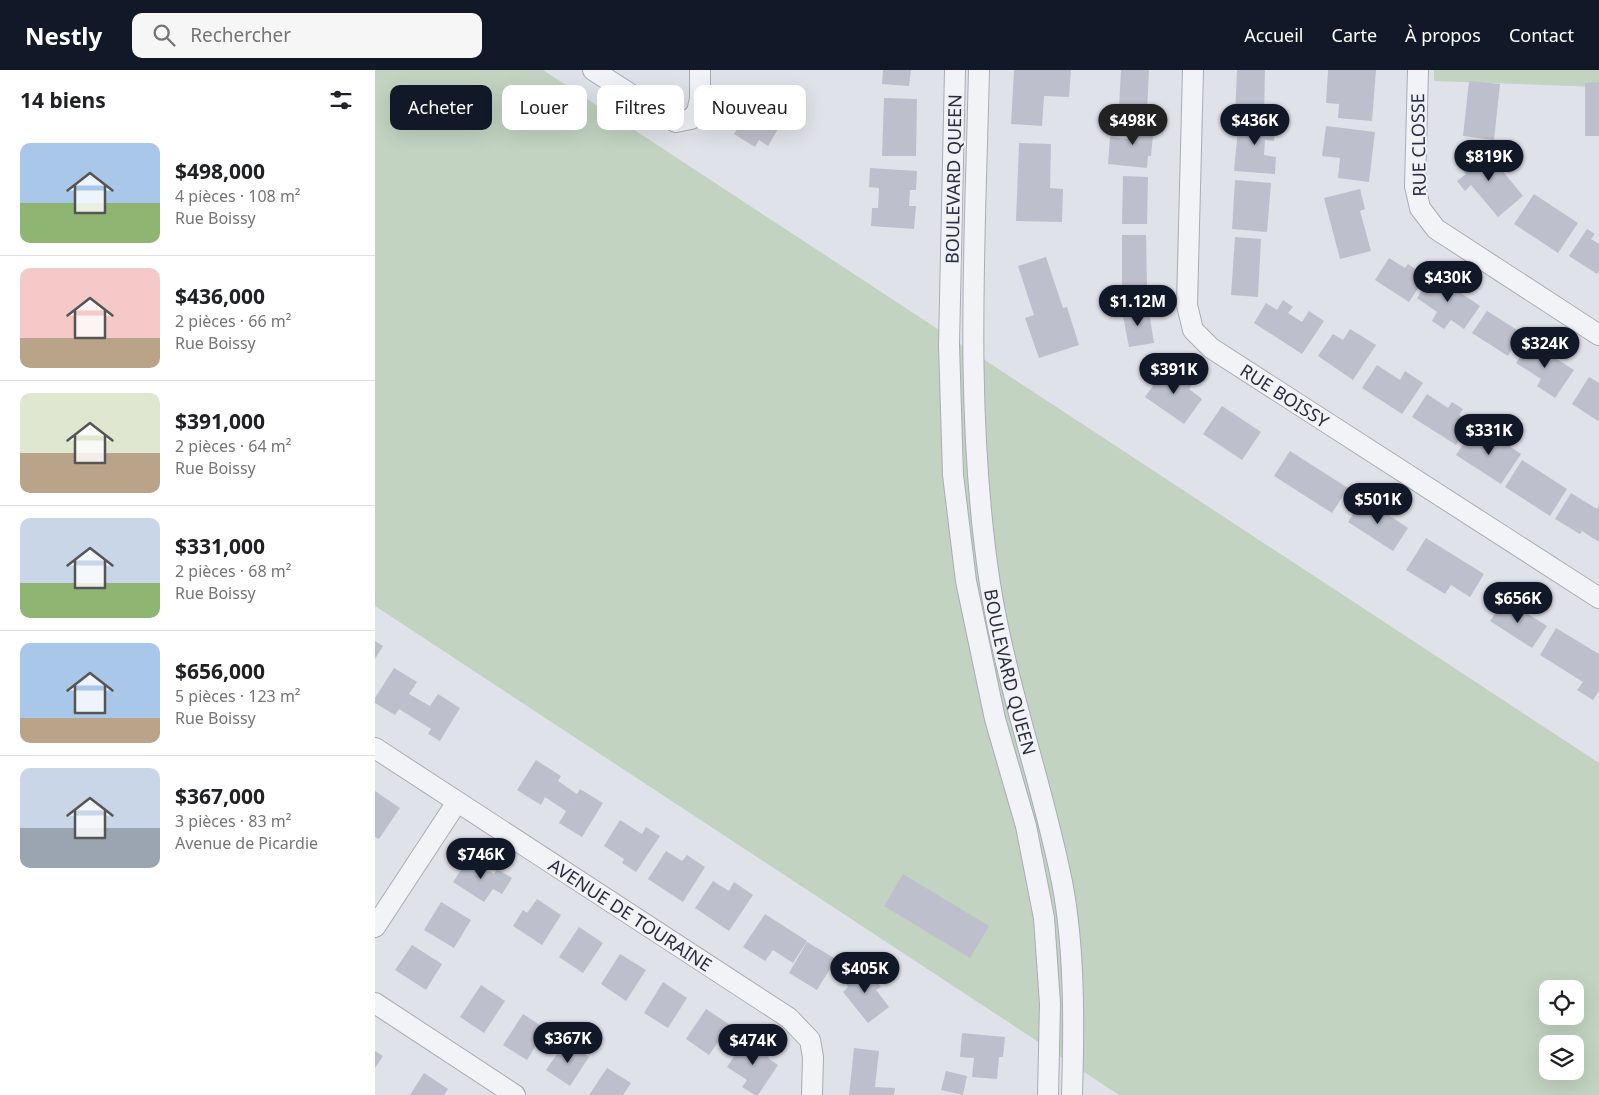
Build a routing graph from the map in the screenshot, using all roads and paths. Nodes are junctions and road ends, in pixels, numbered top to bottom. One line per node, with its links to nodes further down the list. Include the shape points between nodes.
1 (593, 70): 2 (street, via 676,122 691,119 697,112)
2 (700, 70)
3 (955, 70): 7 (street, BOULEVARD QUEEN)
4 (979, 70): 8 (street, BOULEVARD QUEEN)
5 (1193, 70): 10 (street, RUE BOISSY, via 1187,305 1193,330 1211,348)
6 (1418, 70): 9 (street, RUE CLOSSE, via 1415,186 1420,208 1436,229)
7 (950, 287): 8 (street, BOULEVARD QUEEN); 15 (street, BOULEVARD QUEEN, via 953,475 966,581 995,719 1026,826 1039,891 1049,985)
8 (973, 287): 16 (street, BOULEVARD QUEEN, via 975,425 984,541 1008,676 1048,820 1062,885 1069,935)
9 (1599, 335)
10 (1599, 598)
11 (375, 748): 12 (street, AVENUE DE TOURAINE)
12 (457, 802): 13 (street); 18 (street, AVENUE DE TOURAINE, via 789,1018 810,1040)
13 (375, 927)
14 (375, 1004): 17 (street)
15 (1049, 1054): 16 (street); 19 (street, BOULEVARD QUEEN)
16 (1073, 1054): 20 (street, BOULEVARD QUEEN)
17 (515, 1095)
18 (813, 1095)
19 (1048, 1095)
20 (1072, 1095)

